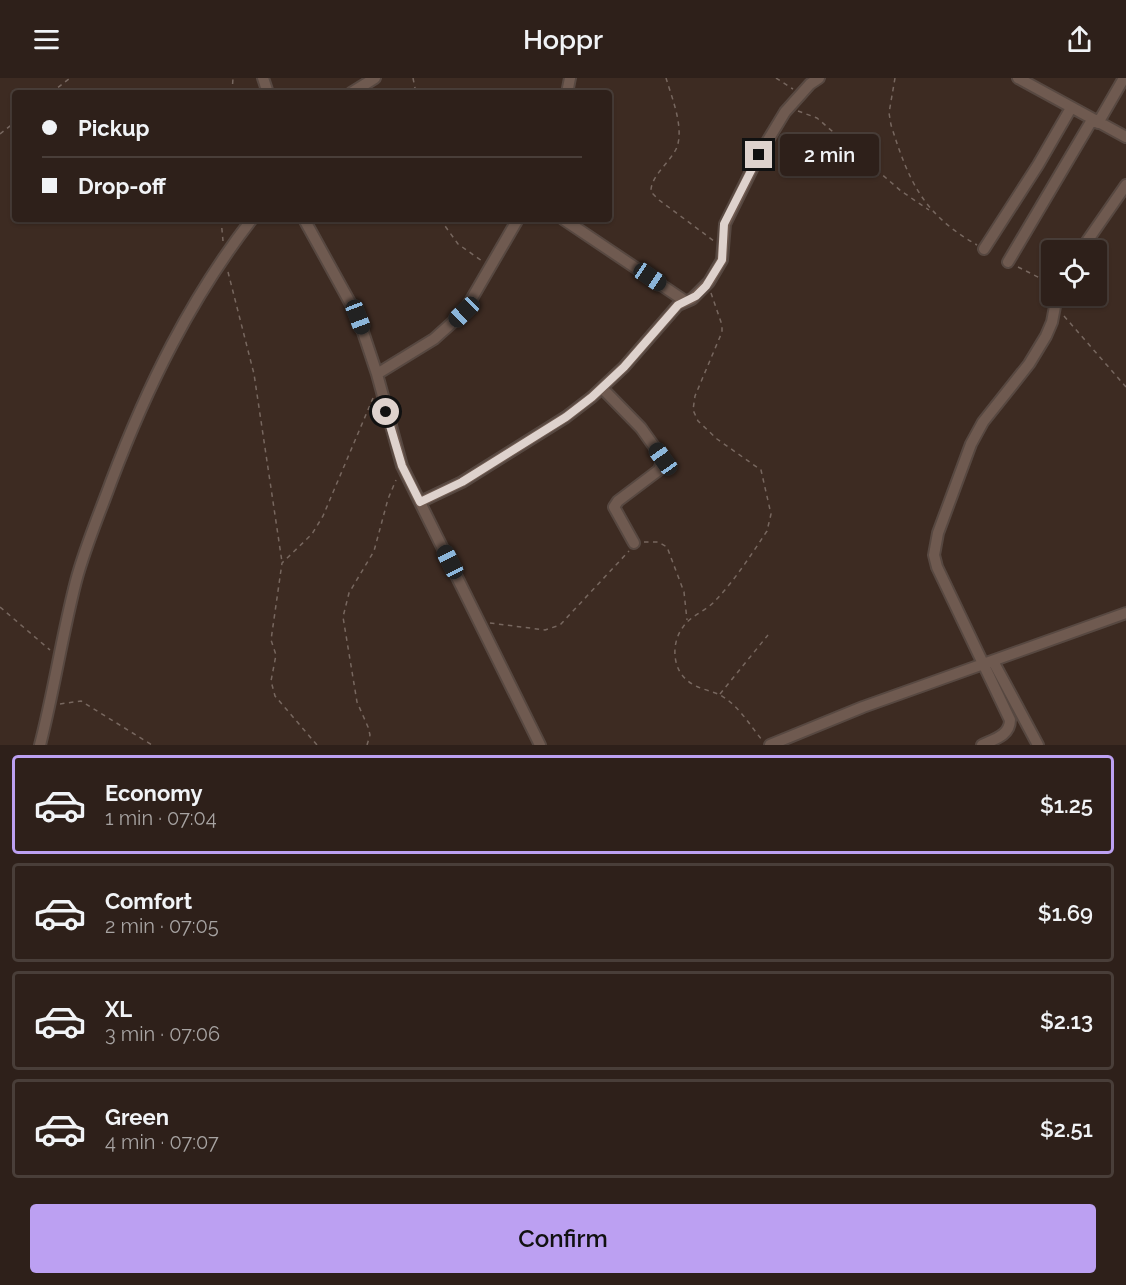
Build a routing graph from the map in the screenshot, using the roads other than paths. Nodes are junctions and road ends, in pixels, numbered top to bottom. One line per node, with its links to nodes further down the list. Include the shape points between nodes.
1 (375, 78): 5 (street)
2 (819, 78): 17 (street, via 785,112 759,155 727,220 722,260 706,286 692,300)
3 (1018, 78): 6 (street)
4 (1124, 78): 7 (street)
5 (356, 90)
6 (1071, 108): 7 (street); 15 (street)
7 (1095, 121): 8 (street); 16 (street)
8 (1126, 138)
9 (1126, 185): 14 (street)
10 (250, 222): 25 (street, via 224,256 169,346 126,443 76,580)
11 (306, 222): 19 (street, via 358,317)
12 (516, 222): 19 (street, via 476,295 451,325)
13 (567, 222): 17 (street)
14 (1088, 240)
15 (984, 249)
16 (1008, 262)
17 (685, 301): 20 (street, via 664,318)
18 (1055, 306): 24 (street, via 1046,336 1029,364 977,431 934,546 937,567)
19 (378, 378): 21 (street, via 402,466)
20 (602, 388): 21 (street, via 541,433 462,482); 22 (street, via 641,428 663,459 659,470 614,507)
21 (420, 502): 26 (street)
22 (634, 543)
23 (1126, 613): 24 (street)
24 (989, 663): 27 (street); 28 (street, via 1010,727); 29 (street)
25 (40, 745)
26 (540, 745)
27 (768, 745)
28 (982, 745)
29 (1038, 745)

